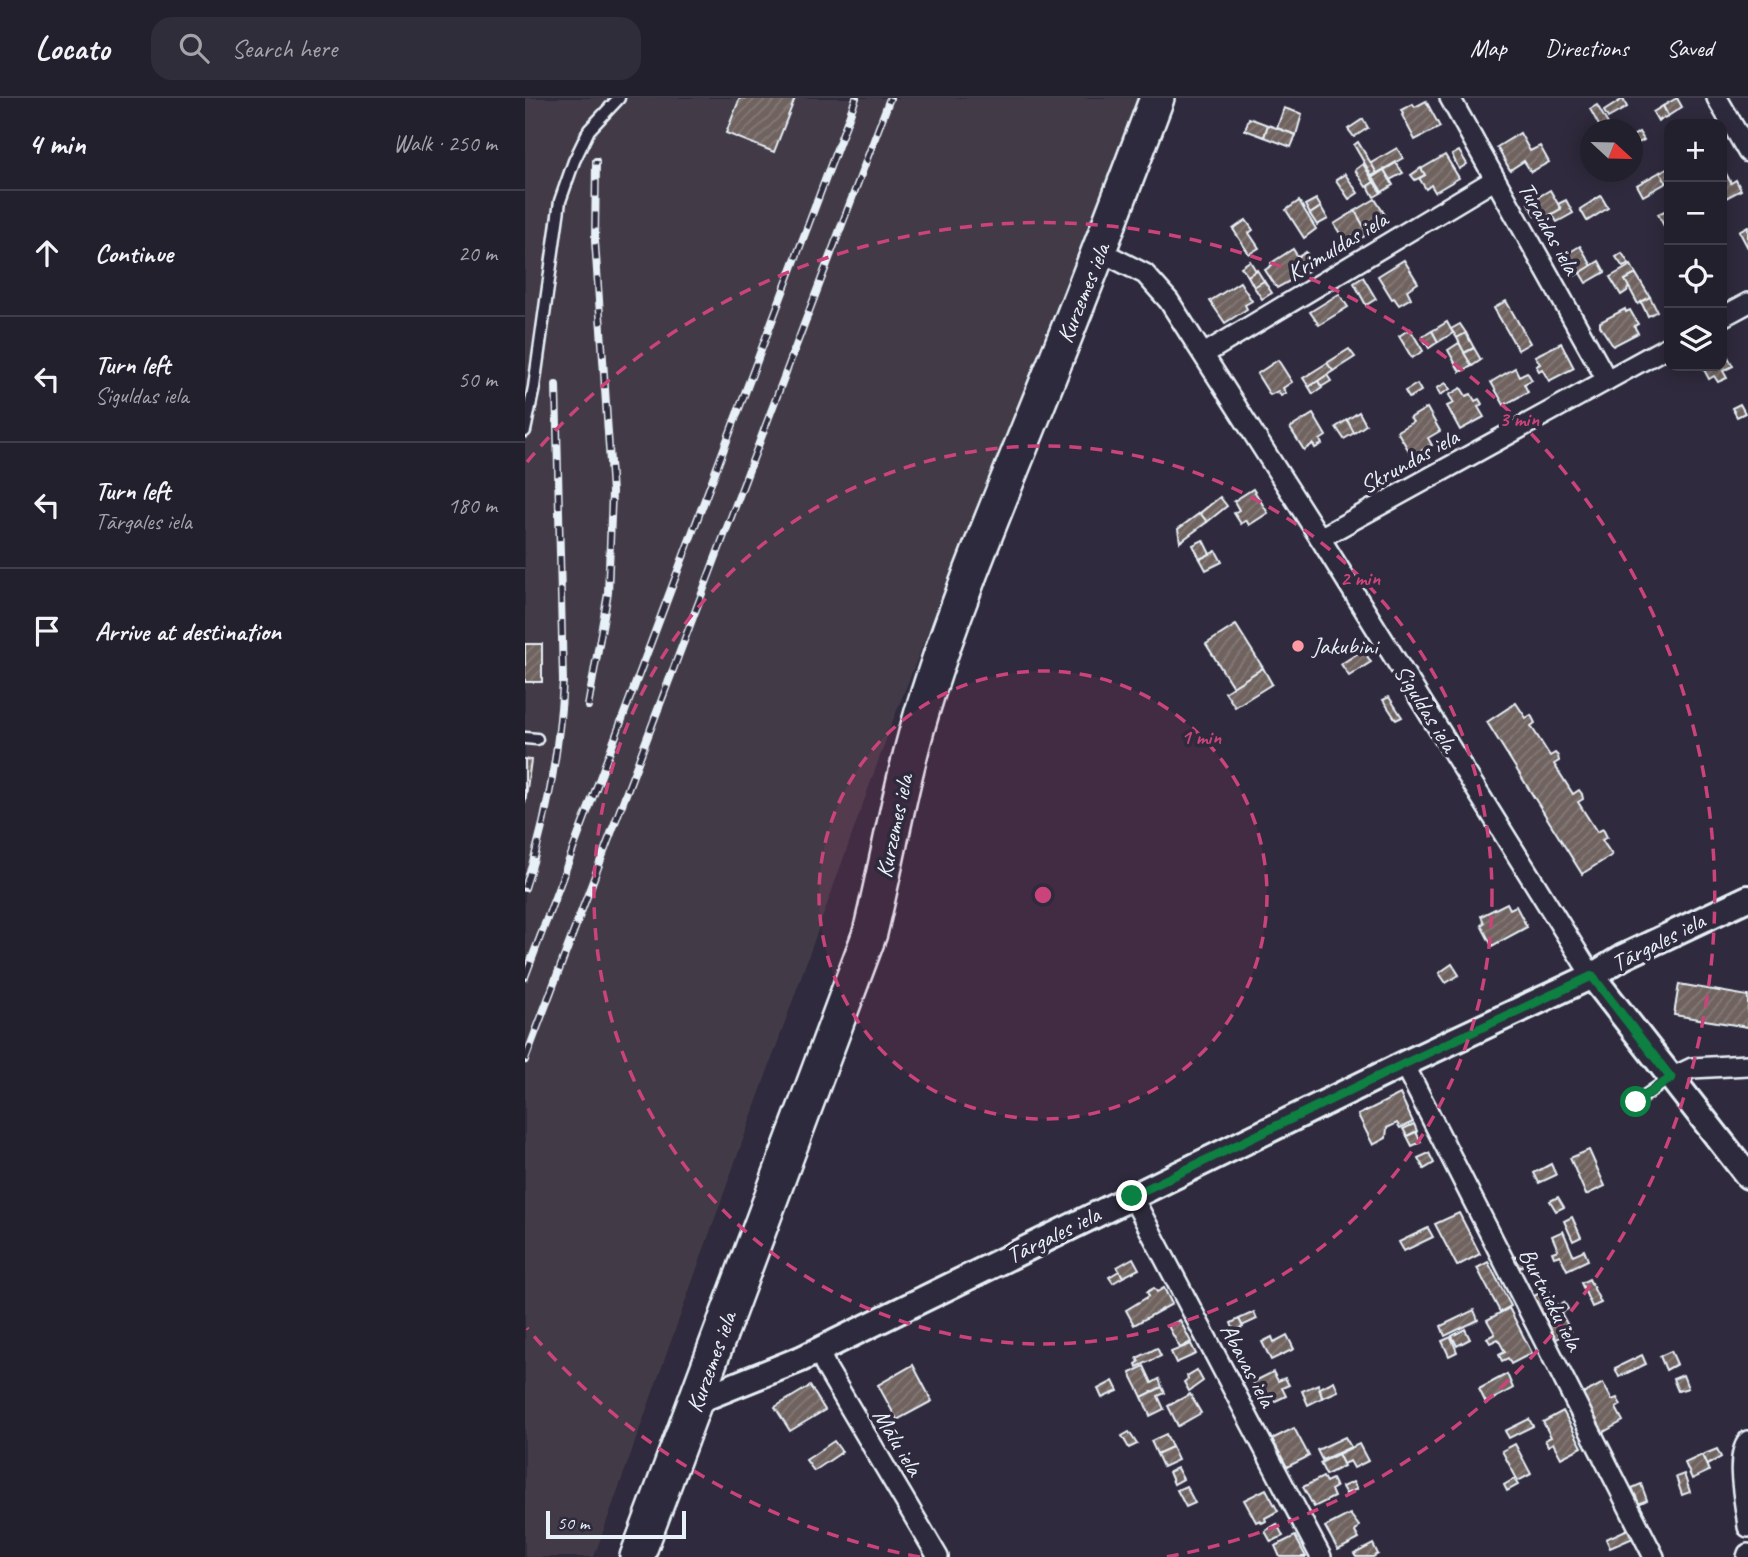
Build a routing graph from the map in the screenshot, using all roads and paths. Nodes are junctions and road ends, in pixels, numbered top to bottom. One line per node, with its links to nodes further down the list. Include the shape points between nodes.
1 (619, 98): 13 (lane, via 589,130 560,201)
2 (1157, 98): 7 (highway, Kurzemes iela)
3 (1450, 98): 6 (street, Turaidas iela)
4 (1717, 98): 5 (street)
5 (1748, 152)
6 (1494, 180): 11 (street, Krimuldas iela); 12 (street, Turaidas iela)
7 (1100, 251): 11 (street, Siguldas iela, via 1145,274); 26 (highway, Kurzemes iela, via 960,598 908,762 870,933)
8 (1748, 303): 9 (street)
9 (1727, 314)
10 (1664, 349): 12 (street, Skrundas iela)
11 (1204, 354): 14 (street, Siguldas iela)
12 (1607, 380): 14 (street, Skrundas iela)
13 (525, 431)
14 (1320, 538): 18 (street, Siguldas iela)
15 (525, 738): 16 (lane)
16 (537, 739)
17 (1748, 898): 18 (street, Tārgales iela)
18 (1592, 976): 19 (street, Tārgales iela); 21 (street, Siguldas iela)
19 (1406, 1063): 24 (street, Tārgales iela); 32 (street, Burtnieku iela)
20 (1748, 1065): 21 (street, via 1692,1068)
21 (1671, 1078): 22 (lane); 23 (street, Siguldas iela)
22 (1636, 1102)
23 (1748, 1176)
24 (1132, 1196): 25 (street, Tārgales iela); 31 (street, Abavas iela)
25 (818, 1351): 26 (street, Tārgales iela); 30 (street, Mālu iela)
26 (696, 1401): 29 (highway, Kurzemes iela)
27 (1748, 1441): 28 (street, via 1741,1462)
28 (1748, 1527)
29 (637, 1557)
30 (938, 1557)
31 (1321, 1557)
32 (1654, 1557)

